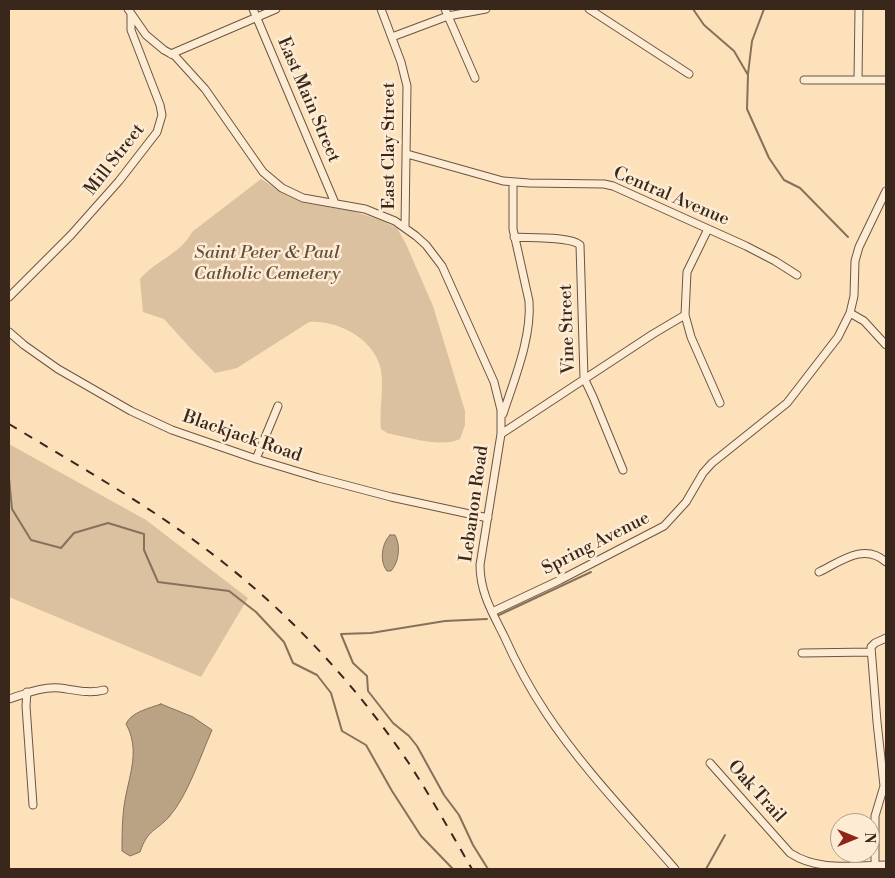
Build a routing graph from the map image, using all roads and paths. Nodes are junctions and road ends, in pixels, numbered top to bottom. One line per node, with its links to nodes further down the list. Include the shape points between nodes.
1 (253, 9): 9 (street, East Main Street)
2 (276, 9): 9 (street)
3 (381, 9): 10 (street, East Clay Street)
4 (486, 9): 8 (street)
5 (590, 9): 12 (street)
6 (859, 9): 15 (street)
7 (129, 11): 11 (street, Lebanon Road, via 146,35); 25 (street, Mill Street, via 131,30 160,105 162,115 157,132 99,205)
8 (446, 12): 10 (street); 13 (street)
9 (256, 17): 11 (street); 20 (street, East Main Street)
10 (392, 37): 17 (street, East Clay Street, via 407,86)
11 (171, 54): 20 (street, Lebanon Road, via 205,89 272,181 303,198)
12 (689, 74)
13 (475, 78)
14 (804, 80): 15 (street)
15 (858, 80): 16 (street)
16 (886, 80)
17 (407, 154): 18 (street, Central Avenue); 21 (street, East Clay Street)
18 (513, 183): 22 (street, Central Avenue, via 613,186); 23 (street)
19 (886, 191): 26 (street, Spring Avenue, via 859,247)
20 (335, 203): 21 (street, Lebanon Road, via 370,210)
21 (405, 228): 33 (street, Lebanon Road, via 426,245 445,272 494,382)
22 (708, 229): 24 (street, Central Avenue, via 763,254); 27 (street, via 688,272)
23 (514, 237): 30 (street, Vine Street, via 567,240 580,245); 33 (street, via 530,311 519,362)
24 (797, 275)
25 (9, 297)
26 (850, 313): 29 (street, via 864,321); 40 (street, Spring Avenue, via 838,337 794,396 712,463 686,502 664,526)
27 (685, 315): 30 (street); 31 (street, via 691,337)
28 (9, 332): 35 (street, Blackjack Road, via 44,361 131,411 172,430)
29 (886, 345)
30 (584, 380): 34 (street); 36 (street, Vine Street)
31 (720, 403)
32 (278, 406): 35 (street)
33 (501, 419): 34 (street, Lebanon Road)
34 (500, 434): 37 (street, Lebanon Road)
35 (256, 459): 37 (street, Blackjack Road, via 345,485)
36 (623, 470)
37 (488, 518): 40 (street, Lebanon Road, via 480,577)
38 (886, 562): 39 (street, via 876,554 860,554)
39 (819, 572)
40 (492, 612): 52 (street, Lebanon Road, via 520,670 547,715)
41 (886, 638): 42 (street, via 875,643)
42 (871, 652): 43 (street); 48 (street)
43 (802, 653)
44 (104, 690): 45 (street, via 88,692 59,688)
45 (27, 692): 46 (street); 49 (street)
46 (9, 699)
47 (710, 763): 50 (street, Oak Trail, via 798,858 826,866)
48 (885, 782): 50 (street, via 875,816)
49 (34, 805)
50 (875, 866): 51 (street, Oak Trail)
51 (886, 866)
52 (675, 869)

